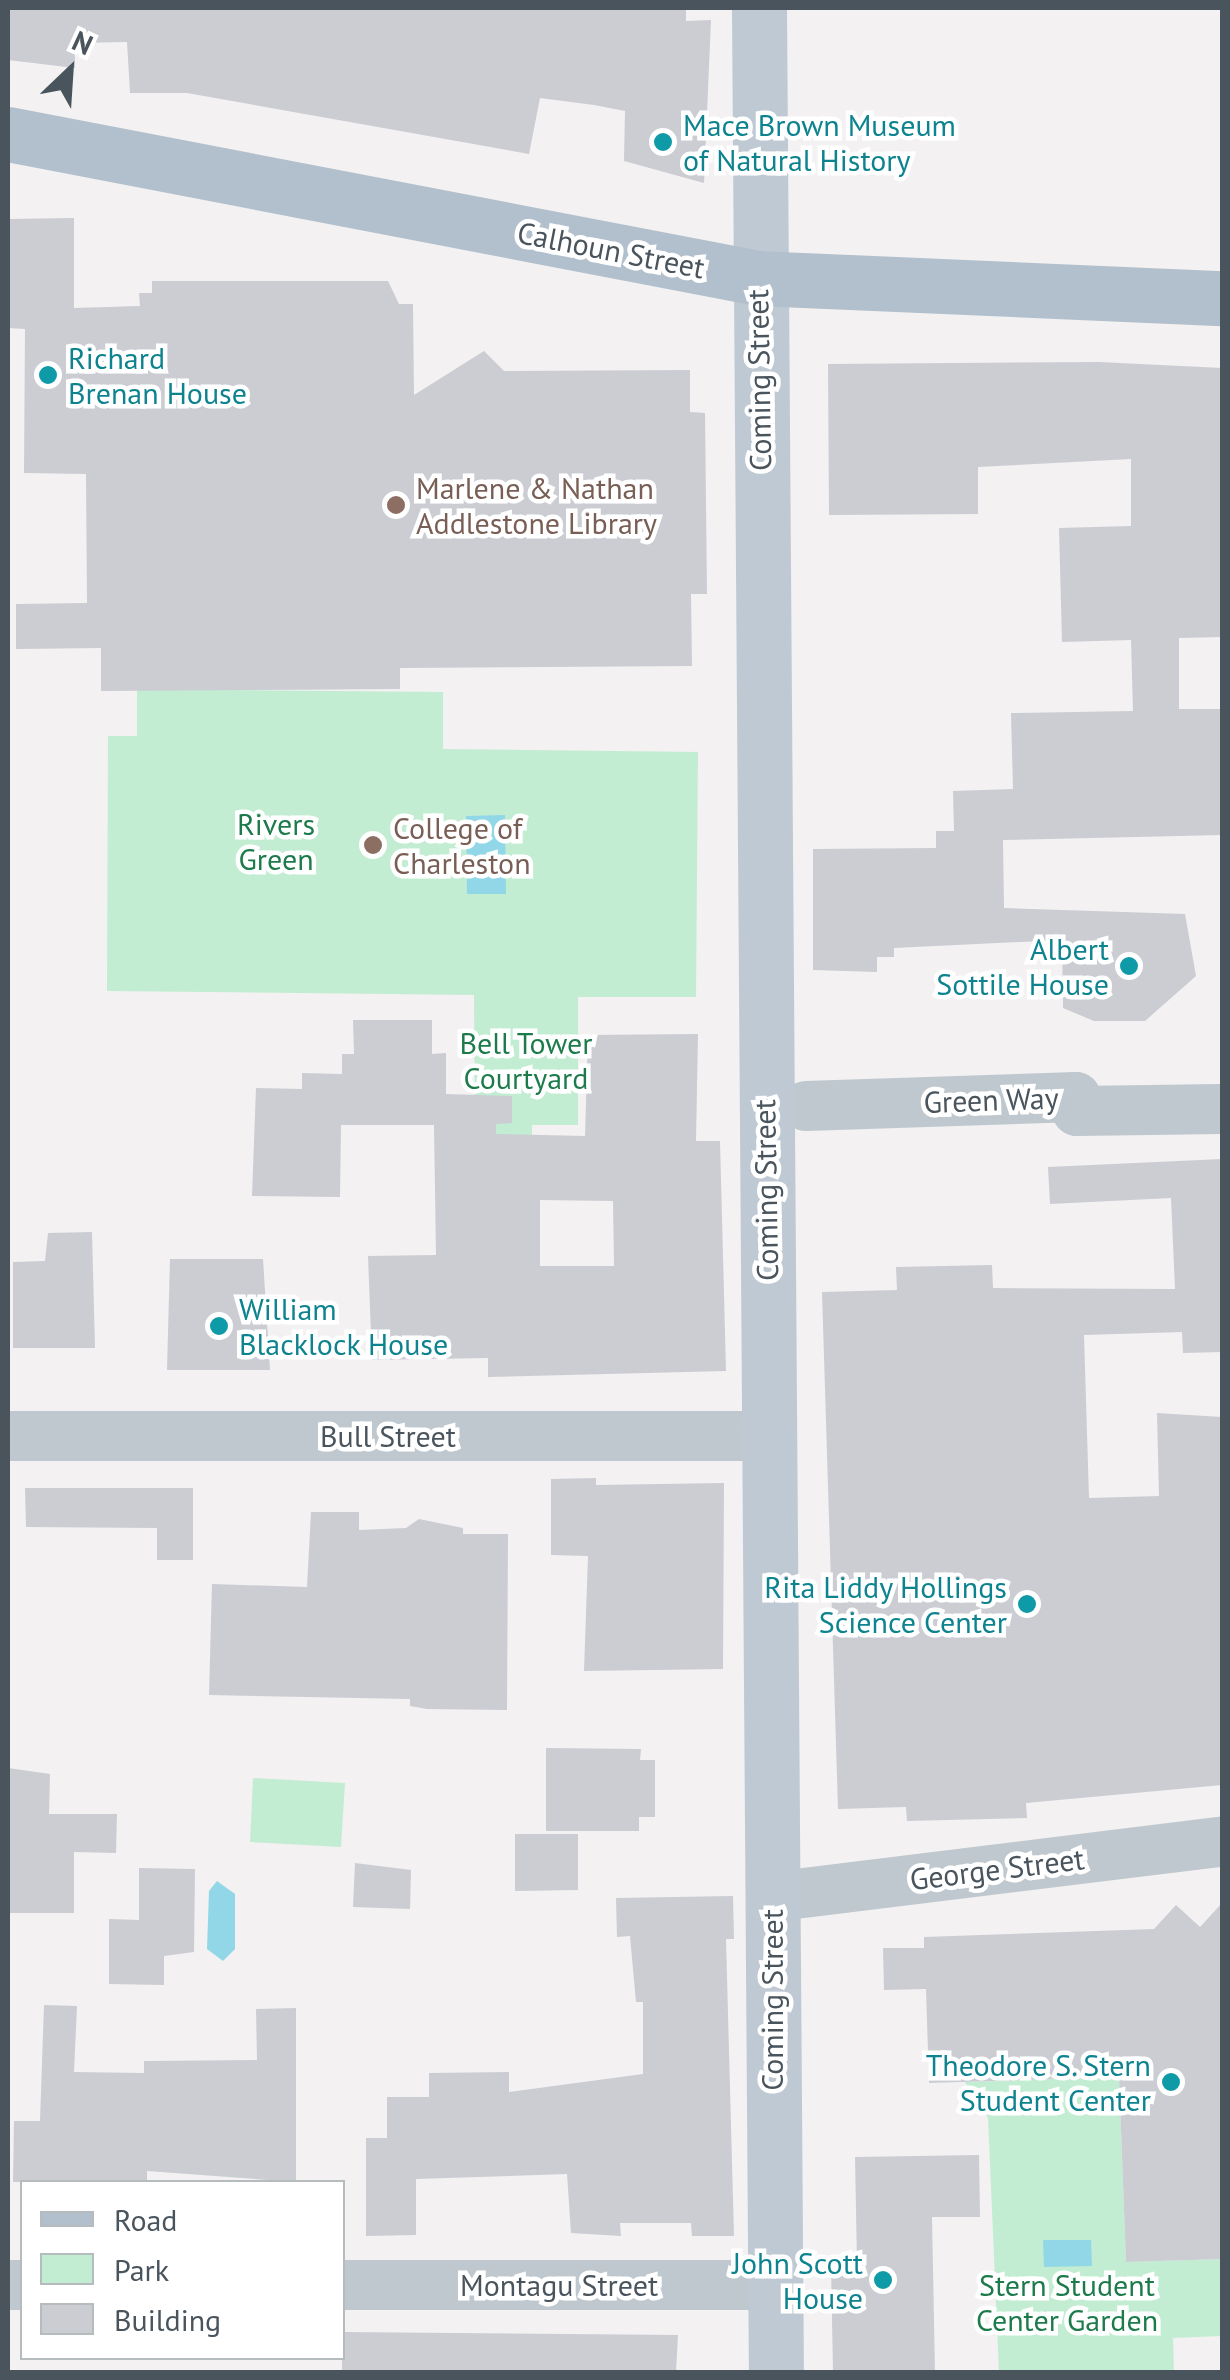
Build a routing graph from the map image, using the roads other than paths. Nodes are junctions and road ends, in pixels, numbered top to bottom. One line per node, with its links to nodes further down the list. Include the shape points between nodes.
1 (758, 8): 3 (street, Coming Street)
2 (8, 134): 3 (main road, Calhoun Street)
3 (758, 278): 4 (main road, Calhoun Street); 8 (street, Coming Street)
4 (1222, 298)
5 (806, 1106): 6 (street, Green Way, via 1076,1097 1077,1111)
6 (1222, 1109)
7 (8, 1436): 8 (street, Bull Street)
8 (768, 1436): 10 (street, Coming Street)
9 (1222, 1842): 10 (street, George Street)
10 (771, 1897): 12 (street, Coming Street)
11 (345, 2285): 12 (street, Montagu Street)
12 (775, 2285): 13 (street, Coming Street)
13 (776, 2372)

